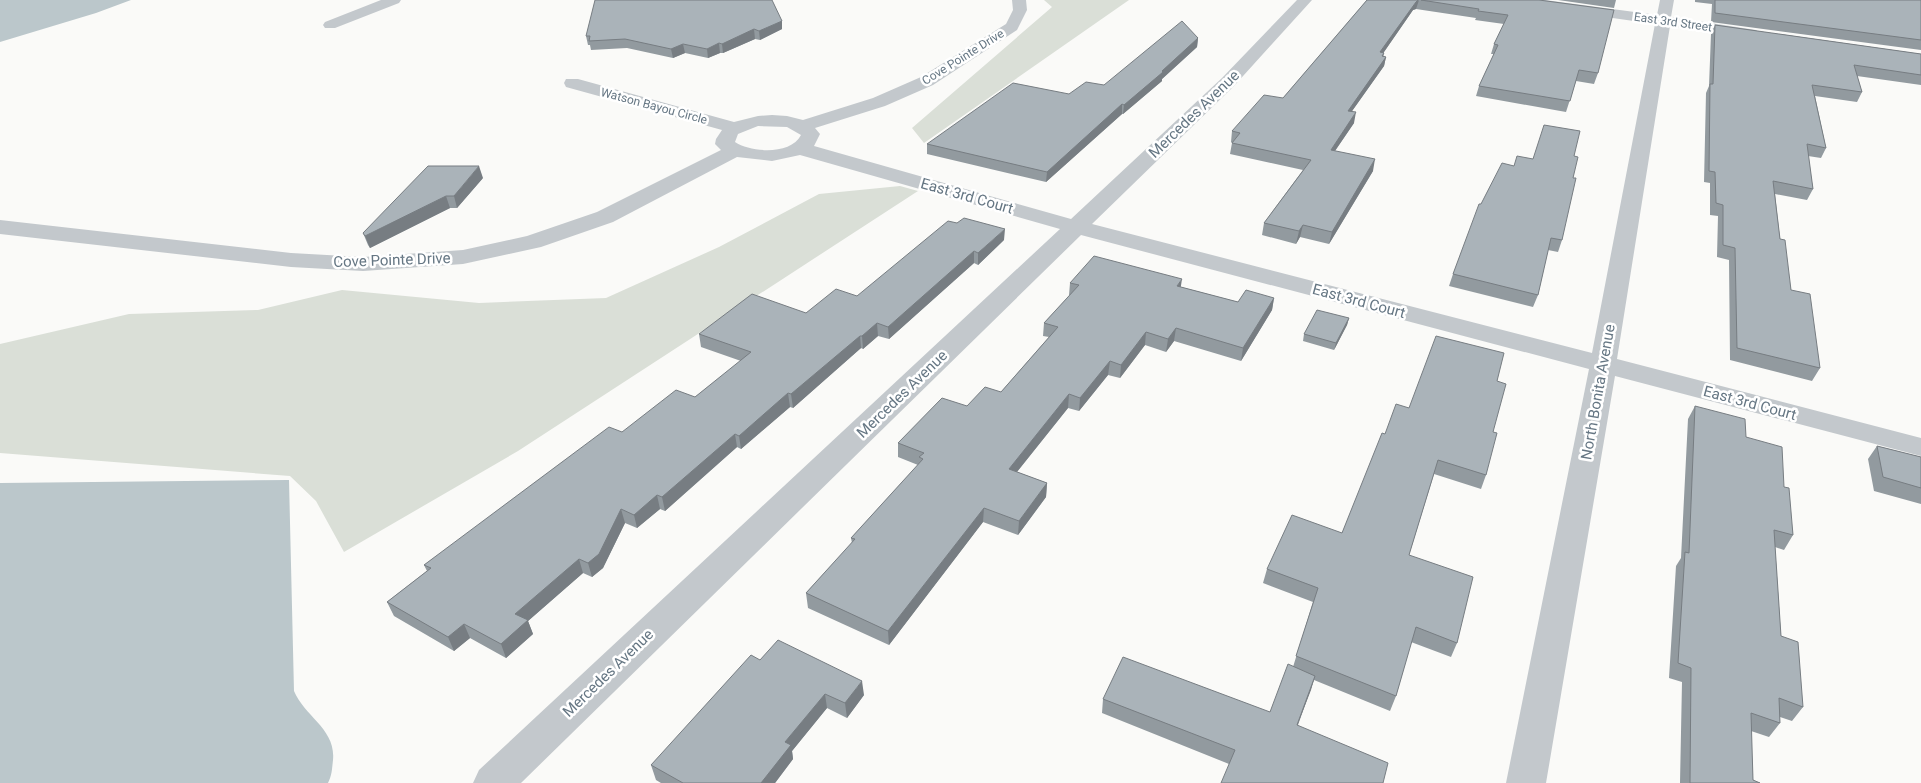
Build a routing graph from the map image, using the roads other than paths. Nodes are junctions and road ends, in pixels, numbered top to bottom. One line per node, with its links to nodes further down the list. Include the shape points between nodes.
1 (394, 0): 6 (street)
2 (1019, 0): 10 (street, Cove Pointe Drive, via 1020,10 1012,27 927,81)
3 (1305, 0): 13 (street, Mercedes Avenue, via 1228,82)
4 (1514, 0): 5 (street, East 3rd Street)
5 (1665, 10): 7 (street, East 3rd Street); 14 (street, North Bonita Avenue)
6 (330, 25)
7 (1768, 36)
8 (572, 83): 9 (street, Watson Bayou Circle)
9 (736, 128): 10 (street, East 3rd Court, via 773,120 786,121); 11 (street, via 725,138 725,144)
10 (800, 137): 11 (street, Cove Pointe Drive, via 779,154 763,156); 13 (street, East 3rd Court)
11 (734, 151): 12 (street, Cove Pointe Drive, via 605,217 532,242 463,257 363,264 291,260)
12 (0, 227)
13 (1076, 227): 14 (street, East 3rd Court); 16 (street, Mercedes Avenue)
14 (1603, 365): 15 (street, East 3rd Court); 17 (street, North Bonita Avenue)
15 (1921, 447)
16 (494, 783)
17 (1526, 783)

